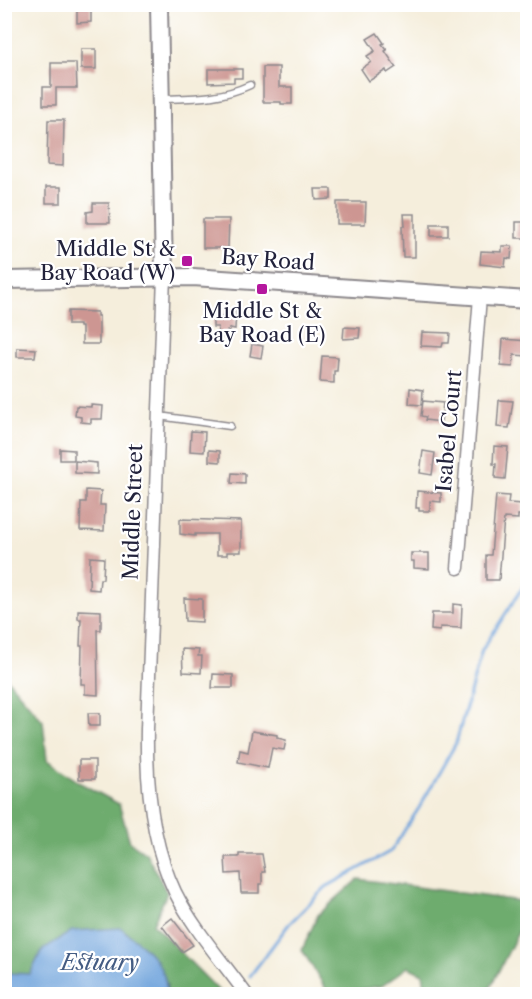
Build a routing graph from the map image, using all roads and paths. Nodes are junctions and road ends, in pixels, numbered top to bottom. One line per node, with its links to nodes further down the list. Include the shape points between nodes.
1 (159, 4): 3 (main road, Middle Street)
2 (250, 85): 3 (lane, via 218,96)
3 (161, 99): 4 (main road, Middle Street)
4 (164, 276): 5 (main road, Bay Road); 6 (main road, Bay Road); 8 (street, Middle Street)
5 (4, 280)
6 (480, 297): 7 (main road, Bay Road); 10 (street, Isabel Court)
7 (528, 300)
8 (159, 416): 9 (lane); 11 (street, Middle Street, via 147,729 150,802 162,860 176,892)
9 (230, 426)
10 (458, 568)
11 (246, 994)

